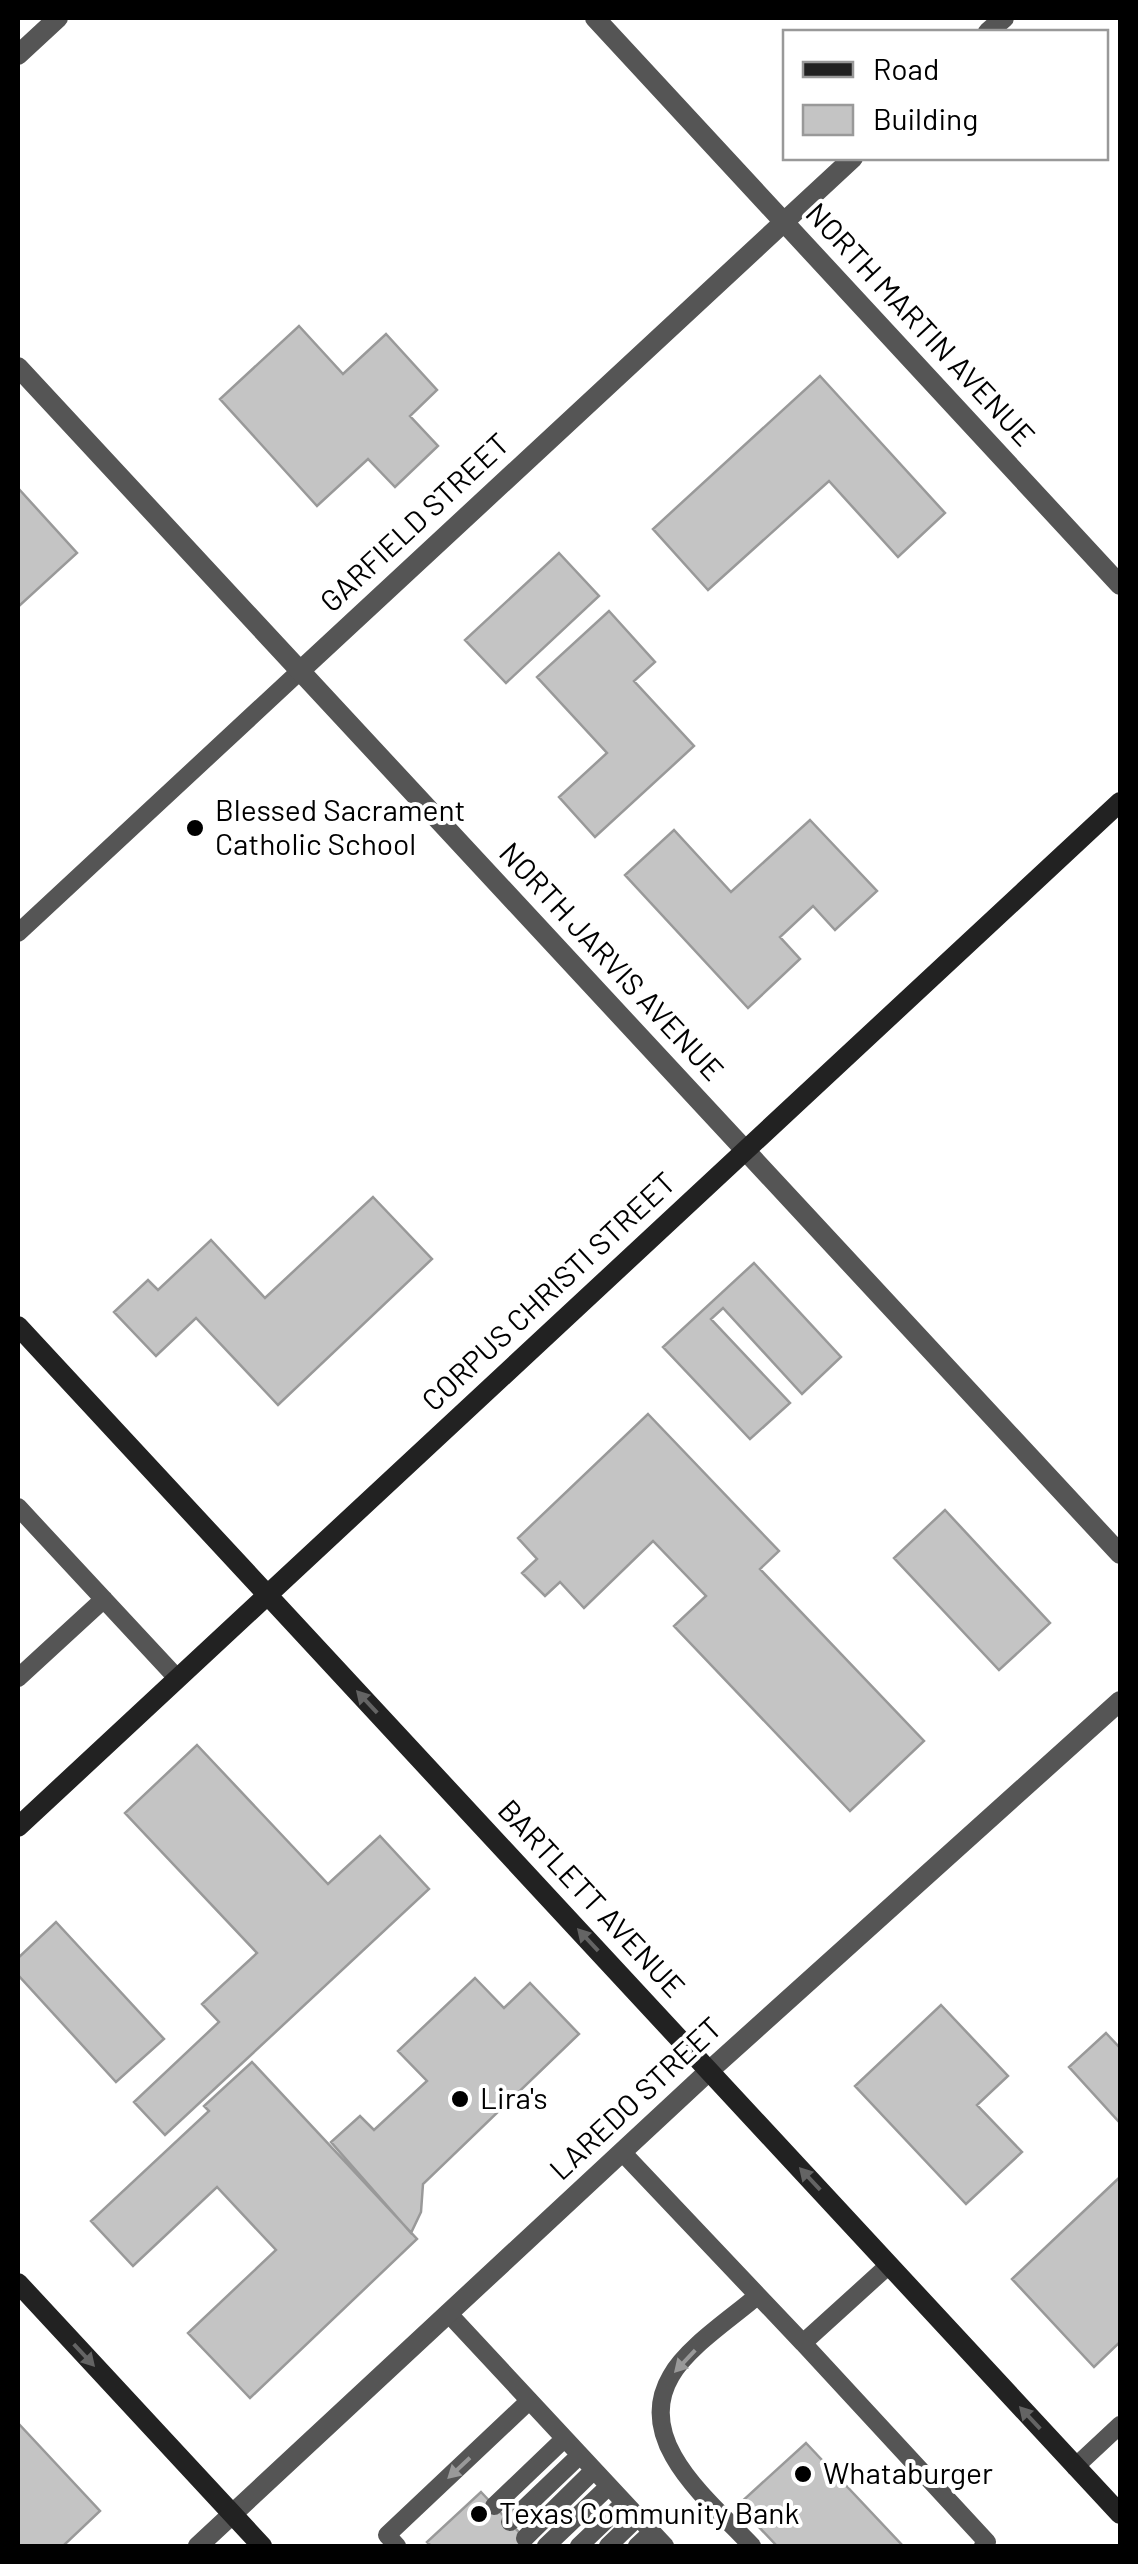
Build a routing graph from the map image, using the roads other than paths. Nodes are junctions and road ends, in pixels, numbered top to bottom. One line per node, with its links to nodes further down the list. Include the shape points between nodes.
1 (58, 18): 3 (street)
2 (594, 18): 5 (street, NORTH MARTIN AVENUE)
3 (18, 55)
4 (851, 160): 5 (street, GARFIELD STREET)
5 (784, 222): 7 (street, NORTH MARTIN AVENUE); 8 (street, GARFIELD STREET)
6 (18, 366): 8 (street, NORTH JARVIS AVENUE)
7 (1120, 585)
8 (300, 671): 10 (lane, GARFIELD STREET); 11 (street, NORTH JARVIS AVENUE)
9 (1120, 802): 11 (main road, CORPUS CHRISTI STREET)
10 (18, 933)
11 (746, 1150): 14 (street, NORTH JARVIS AVENUE); 15 (main road, CORPUS CHRISTI STREET)
12 (18, 1326): 15 (main road, BARTLETT AVENUE)
13 (21, 1519): 16 (lane)
14 (1120, 1554)
15 (267, 1595): 18 (main road, CORPUS CHRISTI STREET); 21 (main road, BARTLETT AVENUE, one-way to 15)
16 (104, 1600): 17 (lane); 18 (lane)
17 (18, 1678)
18 (177, 1678): 20 (main road, CORPUS CHRISTI STREET)
19 (1120, 1701): 21 (street, LAREDO STREET)
20 (18, 1827)
21 (709, 2071): 22 (street, LAREDO STREET); 23 (main road, BARTLETT AVENUE, one-way to 21)
22 (622, 2152): 25 (lane); 26 (street, LAREDO STREET)
23 (889, 2264): 27 (lane); 32 (main road, BARTLETT AVENUE, one-way to 23)
24 (18, 2283): 37 (main road, one-way to 37)
25 (757, 2296): 27 (lane); 50 (lane, one-way to 50, via 690,2354 671,2376 661,2406 664,2438 679,2468)
26 (448, 2313): 28 (lane); 37 (street, LAREDO STREET)
27 (802, 2344): 51 (lane, via 987,2542)
28 (529, 2401): 30 (lane); 45 (lane, one-way to 45, via 387,2536)
29 (1120, 2425): 32 (lane)
30 (564, 2439): 31 (lane); 36 (lane)
31 (580, 2455): 33 (lane); 40 (lane)
32 (1076, 2467): 38 (main road, BARTLETT AVENUE)
33 (594, 2470): 34 (lane); 41 (lane)
34 (609, 2486): 35 (lane); 46 (lane)
35 (624, 2503): 39 (lane); 47 (lane)
36 (494, 2506)
37 (232, 2514): 43 (street, LAREDO STREET); 44 (main road)
38 (1120, 2514)
39 (638, 2517): 42 (lane); 48 (lane)
40 (510, 2522)
41 (525, 2538)
42 (661, 2543): 49 (lane)
43 (198, 2546)
44 (262, 2546)
45 (397, 2546)
46 (546, 2546)
47 (579, 2546)
48 (608, 2546)
49 (637, 2546)
50 (752, 2546)
51 (983, 2546)

